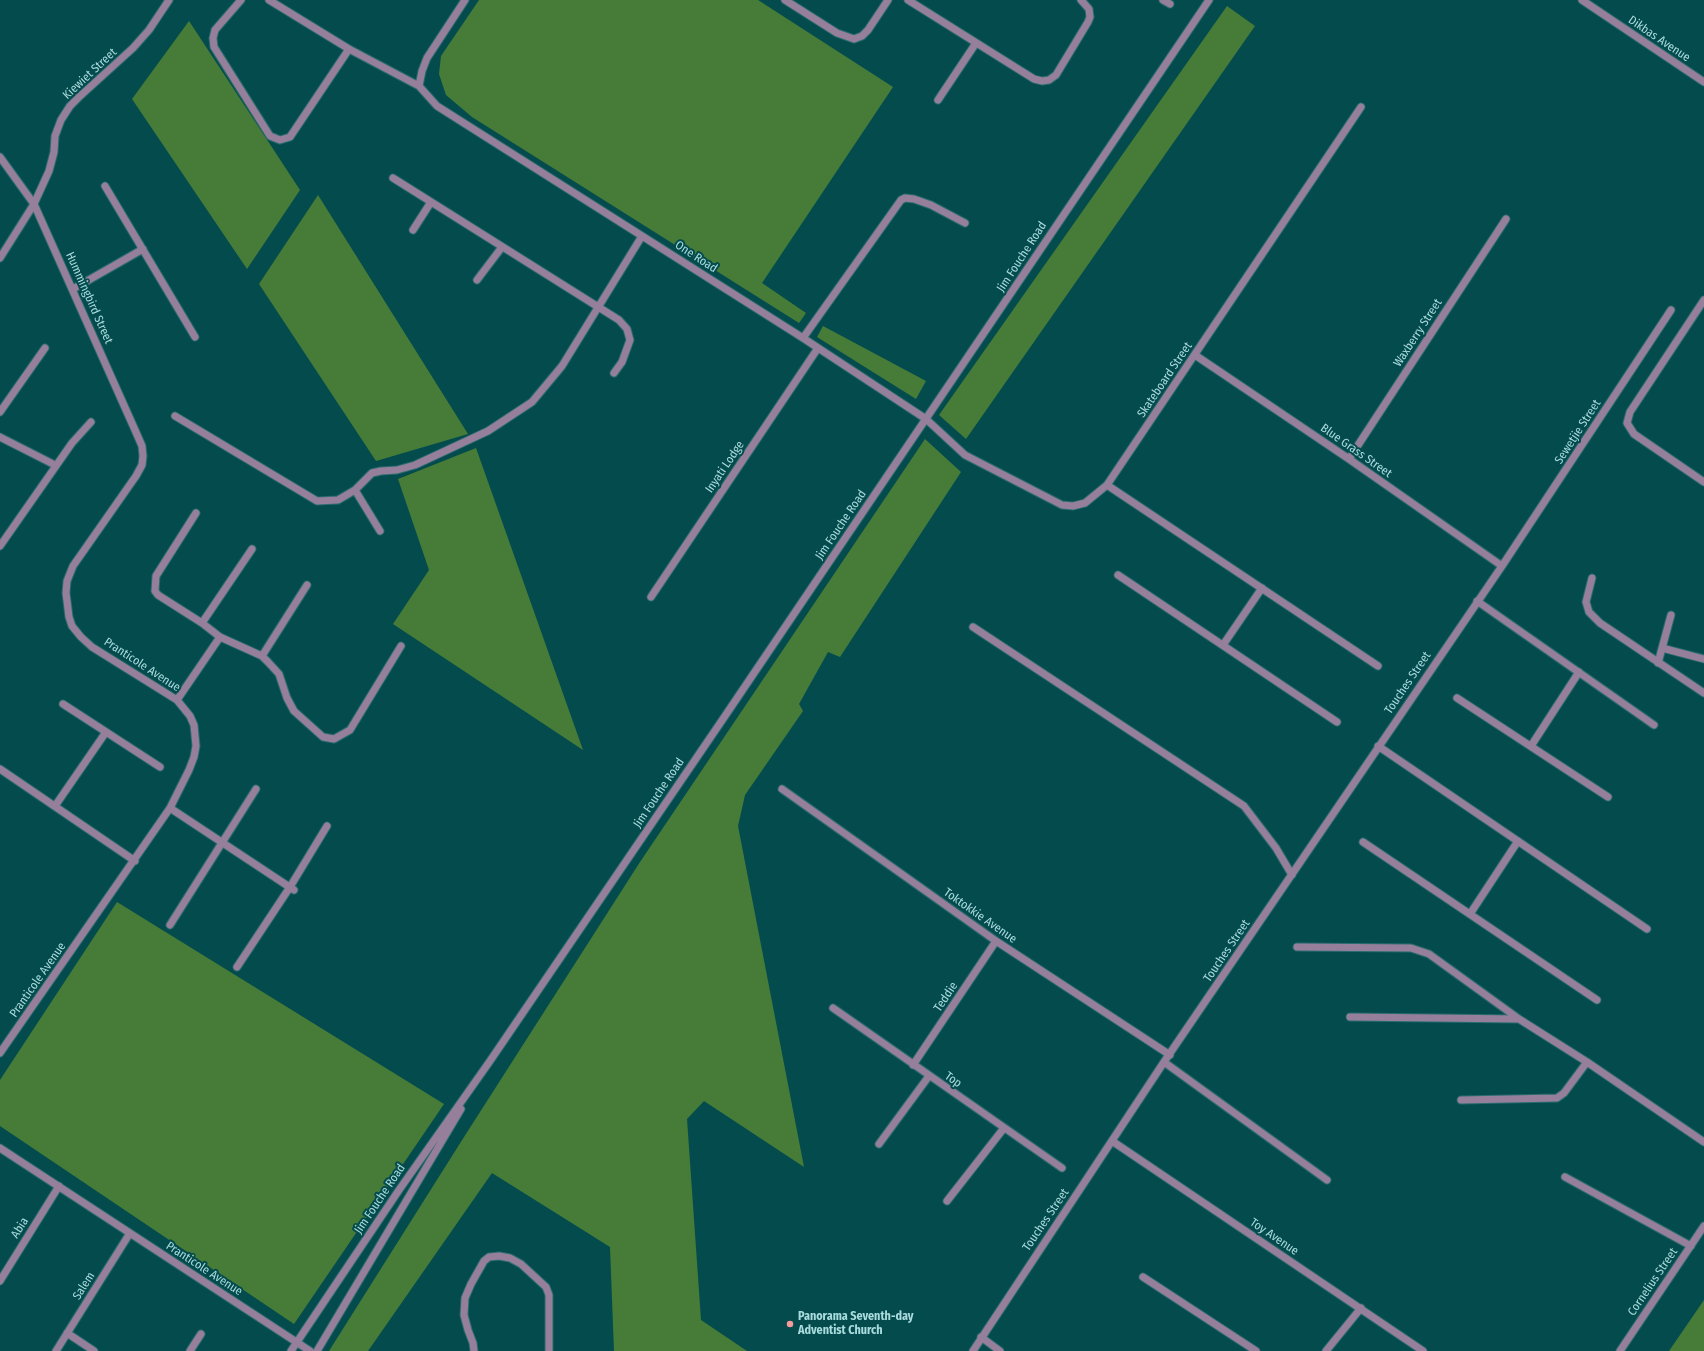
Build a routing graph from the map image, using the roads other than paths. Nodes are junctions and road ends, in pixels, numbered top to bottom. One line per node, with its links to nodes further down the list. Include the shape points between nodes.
1 (169, 0): 21 (street, Kiewiet Street, via 133,48 70,106 61,120 49,171)
2 (241, 0): 12 (street, via 215,30 214,47 270,136 280,140 290,137)
3 (269, 0): 12 (street)
4 (465, 0): 14 (street, via 427,58)
5 (785, 0): 6 (street, via 837,33 854,39 868,30)
6 (888, 0)
7 (908, 0): 11 (street)
8 (1081, 0): 11 (street, via 1089,9 1090,17 1056,75 1049,80 1042,82 1034,79)
9 (1209, 0): 42 (street, Jim Fouche Road)
10 (1582, 0): 13 (street, Dikbas Avenue)
11 (976, 43): 15 (street)
12 (350, 50): 14 (street)
13 (1704, 82)
14 (419, 86): 25 (street, One Road, via 437,106)
15 (938, 100)
16 (1361, 107): 38 (street, Skateboard Street)
17 (0, 157): 21 (street, Hummingbird Street)
18 (394, 178): 20 (street)
19 (105, 186): 27 (street)
20 (431, 202): 24 (street); 26 (street)
21 (34, 204): 28 (street, Kiewiet Street); 30 (street, Hummingbird Street)
22 (1506, 219): 46 (street, Waxberry Street)
23 (965, 223): 35 (street, via 914,198 901,200)
24 (413, 230)
25 (642, 236): 32 (street); 35 (street, One Road)
26 (502, 247): 29 (street); 32 (street)
27 (142, 249): 30 (street); 34 (street)
28 (0, 258)
29 (477, 280)
30 (73, 289): 45 (street, Hummingbird Street)
31 (1704, 300): 48 (street, via 1630,412 1627,423 1634,434)
32 (598, 308): 39 (street, via 619,320 627,329 630,340 622,362); 50 (street, via 562,366 532,402 488,431 415,465 372,473)
33 (1671, 310): 55 (street, Sewetjie Street)
34 (195, 337)
35 (802, 338): 37 (street, One Road)
36 (45, 348): 40 (street)
37 (818, 348): 42 (street, One Road); 60 (street, Inyati Lodge)
38 (1196, 355): 46 (street, Blue Grass Street); 49 (street, Skateboard Street)
39 (614, 373)
40 (0, 412)
41 (175, 416): 50 (street, via 317,500 338,500)
42 (926, 418): 49 (street, Skateboard Street, via 964,455 1062,505 1085,503); 109 (street, Jim Fouche Road)
43 (91, 422): 47 (street)
44 (0, 437): 47 (street)
45 (144, 456): 76 (street, Pranticole Avenue, via 136,476 73,566 67,581 66,604 72,626 81,638)
46 (1349, 459): 55 (street, Blue Grass Street)
47 (55, 465): 53 (street)
48 (1704, 482)
49 (1107, 484): 59 (street)
50 (355, 490): 52 (street)
51 (196, 513): 63 (street, via 156,576 155,585 158,595)
52 (380, 532)
53 (0, 546)
54 (252, 549): 63 (street)
55 (1502, 566): 61 (street, Touches Street)
56 (1118, 575): 67 (street)
57 (1592, 578): 71 (street, via 1586,602 1589,612)
58 (307, 585): 69 (street)
59 (1262, 588): 67 (street); 72 (street)
60 (651, 597)
61 (1477, 601): 73 (street); 81 (street, Touches Street)
62 (1671, 615): 68 (street)
63 (202, 623): 65 (street)
64 (973, 627): 95 (street, via 1244,806 1276,848)
65 (220, 637): 69 (street); 76 (street)
66 (401, 646): 69 (street, via 350,730 334,739 323,737 294,711 279,674)
67 (1223, 646): 78 (street)
68 (1662, 648): 70 (street); 71 (street)
69 (262, 656)
70 (1704, 659)
71 (1658, 663): 74 (street)
72 (1378, 666)
73 (1579, 672): 79 (street); 82 (street)
74 (1704, 693)
75 (1457, 698): 82 (street)
76 (176, 700): 89 (street, Pranticole Avenue, via 190,716 194,725 196,746 189,770)
77 (63, 704): 80 (street)
78 (1337, 722)
79 (1654, 725)
80 (106, 732): 83 (street); 88 (street)
81 (1378, 746): 93 (street); 95 (street, Touches Street)
82 (1531, 746): 87 (street)
83 (160, 768)
84 (0, 769): 88 (street)
85 (256, 789): 91 (street)
86 (782, 789): 100 (street, Toktokkie Avenue)
87 (1608, 797)
88 (55, 806): 94 (street)
89 (170, 808): 91 (street); 94 (street, Pranticole Avenue)
90 (327, 826): 96 (street)
91 (222, 842): 96 (street); 98 (street)
92 (1363, 842): 97 (street)
93 (1518, 842): 97 (street); 99 (street)
94 (135, 861): 107 (street, Pranticole Avenue)
95 (1292, 875): 108 (street, Touches Street)
96 (292, 888): 102 (street)
97 (1470, 914): 103 (street)
98 (170, 925)
99 (1647, 929)
100 (996, 941): 108 (street, Toktokkie Avenue); 112 (street, Teddie)
101 (1297, 947): 106 (street, via 1420,950)
102 (237, 966)
103 (1597, 1000)
104 (833, 1008): 112 (street, Top)
105 (1350, 1017): 106 (street)
106 (1519, 1019): 111 (street)
107 (0, 1053)
108 (1170, 1055): 110 (street, Touches Street)
109 (490, 1061): 134 (street, Jim Fouche Road, via 399,1190); 140 (street, Jim Fouche Road)
110 (1164, 1062): 116 (street, Touches Street); 122 (street)
111 (1587, 1062): 114 (street, via 1564,1093 1557,1098); 117 (street)
112 (913, 1065): 113 (street, Top)
113 (929, 1076): 115 (street, Top); 118 (street)
114 (1461, 1100)
115 (1004, 1128): 120 (street, Top); 124 (street)
116 (1112, 1141): 130 (street, Toy Avenue); 133 (street, Touches Street)
117 (1704, 1142)
118 (879, 1144)
119 (0, 1148): 123 (street, Pranticole Avenue)
120 (1062, 1168)
121 (1565, 1177): 127 (street)
122 (1326, 1180)
123 (59, 1186): 126 (street, Pranticole Avenue); 129 (street, Abia)
124 (947, 1201)
125 (1704, 1226): 127 (street, Cornelius Street)
126 (130, 1234): 131 (street, Salem); 134 (street, Pranticole Avenue)
127 (1691, 1246): 148 (street, Cornelius Street)
128 (1143, 1277): 145 (street)
129 (0, 1281)
130 (1360, 1308): 146 (street); 147 (street, Toy Avenue)
131 (67, 1333): 135 (street, Salem); 136 (street)
132 (201, 1334): 137 (street)
133 (981, 1337): 143 (street, Touches Street); 144 (street)
134 (297, 1343): 138 (street, Jim Fouche Road); 139 (street, Pranticole Avenue)
135 (56, 1351)
136 (94, 1351)
137 (190, 1351)
138 (291, 1351)
139 (310, 1351)
140 (317, 1351)
141 (474, 1351): 142 (street, via 464,1315 465,1298 484,1261 489,1257 499,1256 521,1264 546,1287 549,1295)
142 (549, 1351)
143 (973, 1351)
144 (1000, 1351)
145 (1256, 1351)
146 (1326, 1351)
147 (1423, 1351)
148 (1620, 1351)

